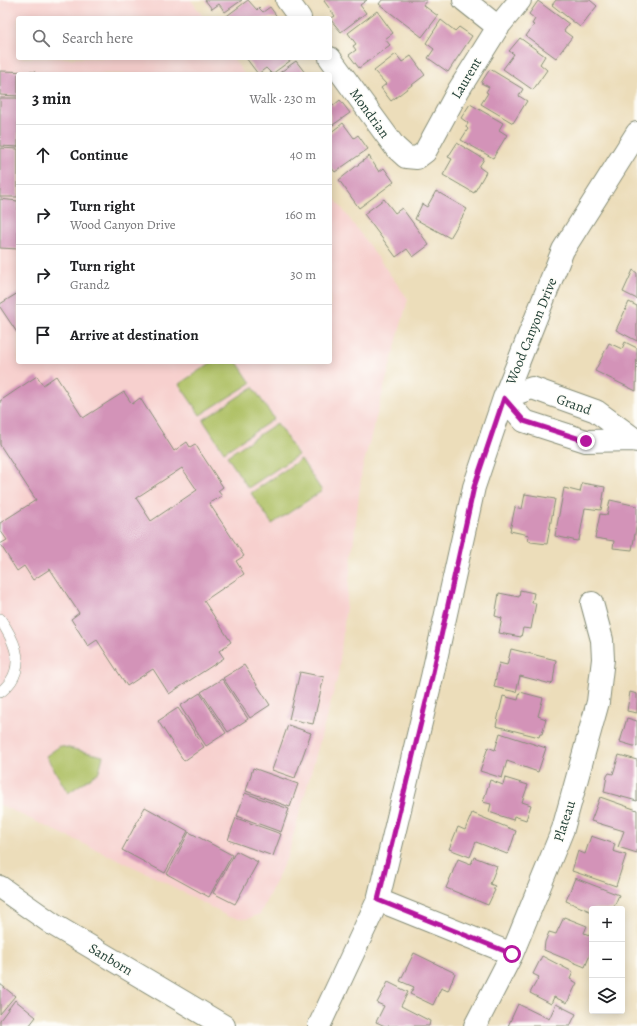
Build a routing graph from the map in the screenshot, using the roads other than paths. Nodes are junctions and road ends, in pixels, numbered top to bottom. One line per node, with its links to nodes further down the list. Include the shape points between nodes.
1 (287, 0): 4 (street)
2 (464, 0): 5 (street)
3 (520, 0): 5 (street, Laurent)
4 (299, 16)
5 (498, 27): 8 (street, Laurent, via 458,91 431,143 425,152)
6 (331, 60): 8 (street, Mondrian, via 395,147 406,157)
7 (637, 134): 9 (street, Wood Canyon Drive, via 563,250)
8 (416, 158)
9 (504, 398): 10 (street, via 524,421 586,441); 10 (street, Grand, via 532,388 596,412); 15 (street, Wood Canyon Drive, via 474,487 432,677)
10 (636, 440)
11 (592, 603): 16 (street, Plateau, via 602,640 603,659 598,702 563,829)
12 (0, 620): 13 (lane, via 12,637 17,653 17,667 13,678)
13 (0, 692)
14 (0, 888): 17 (street, Sanborn, via 54,925)
15 (378, 900): 16 (street); 18 (street, Wood Canyon Drive)
16 (512, 954): 19 (street, Plateau)
17 (224, 1026)
18 (319, 1026)
19 (475, 1026)

